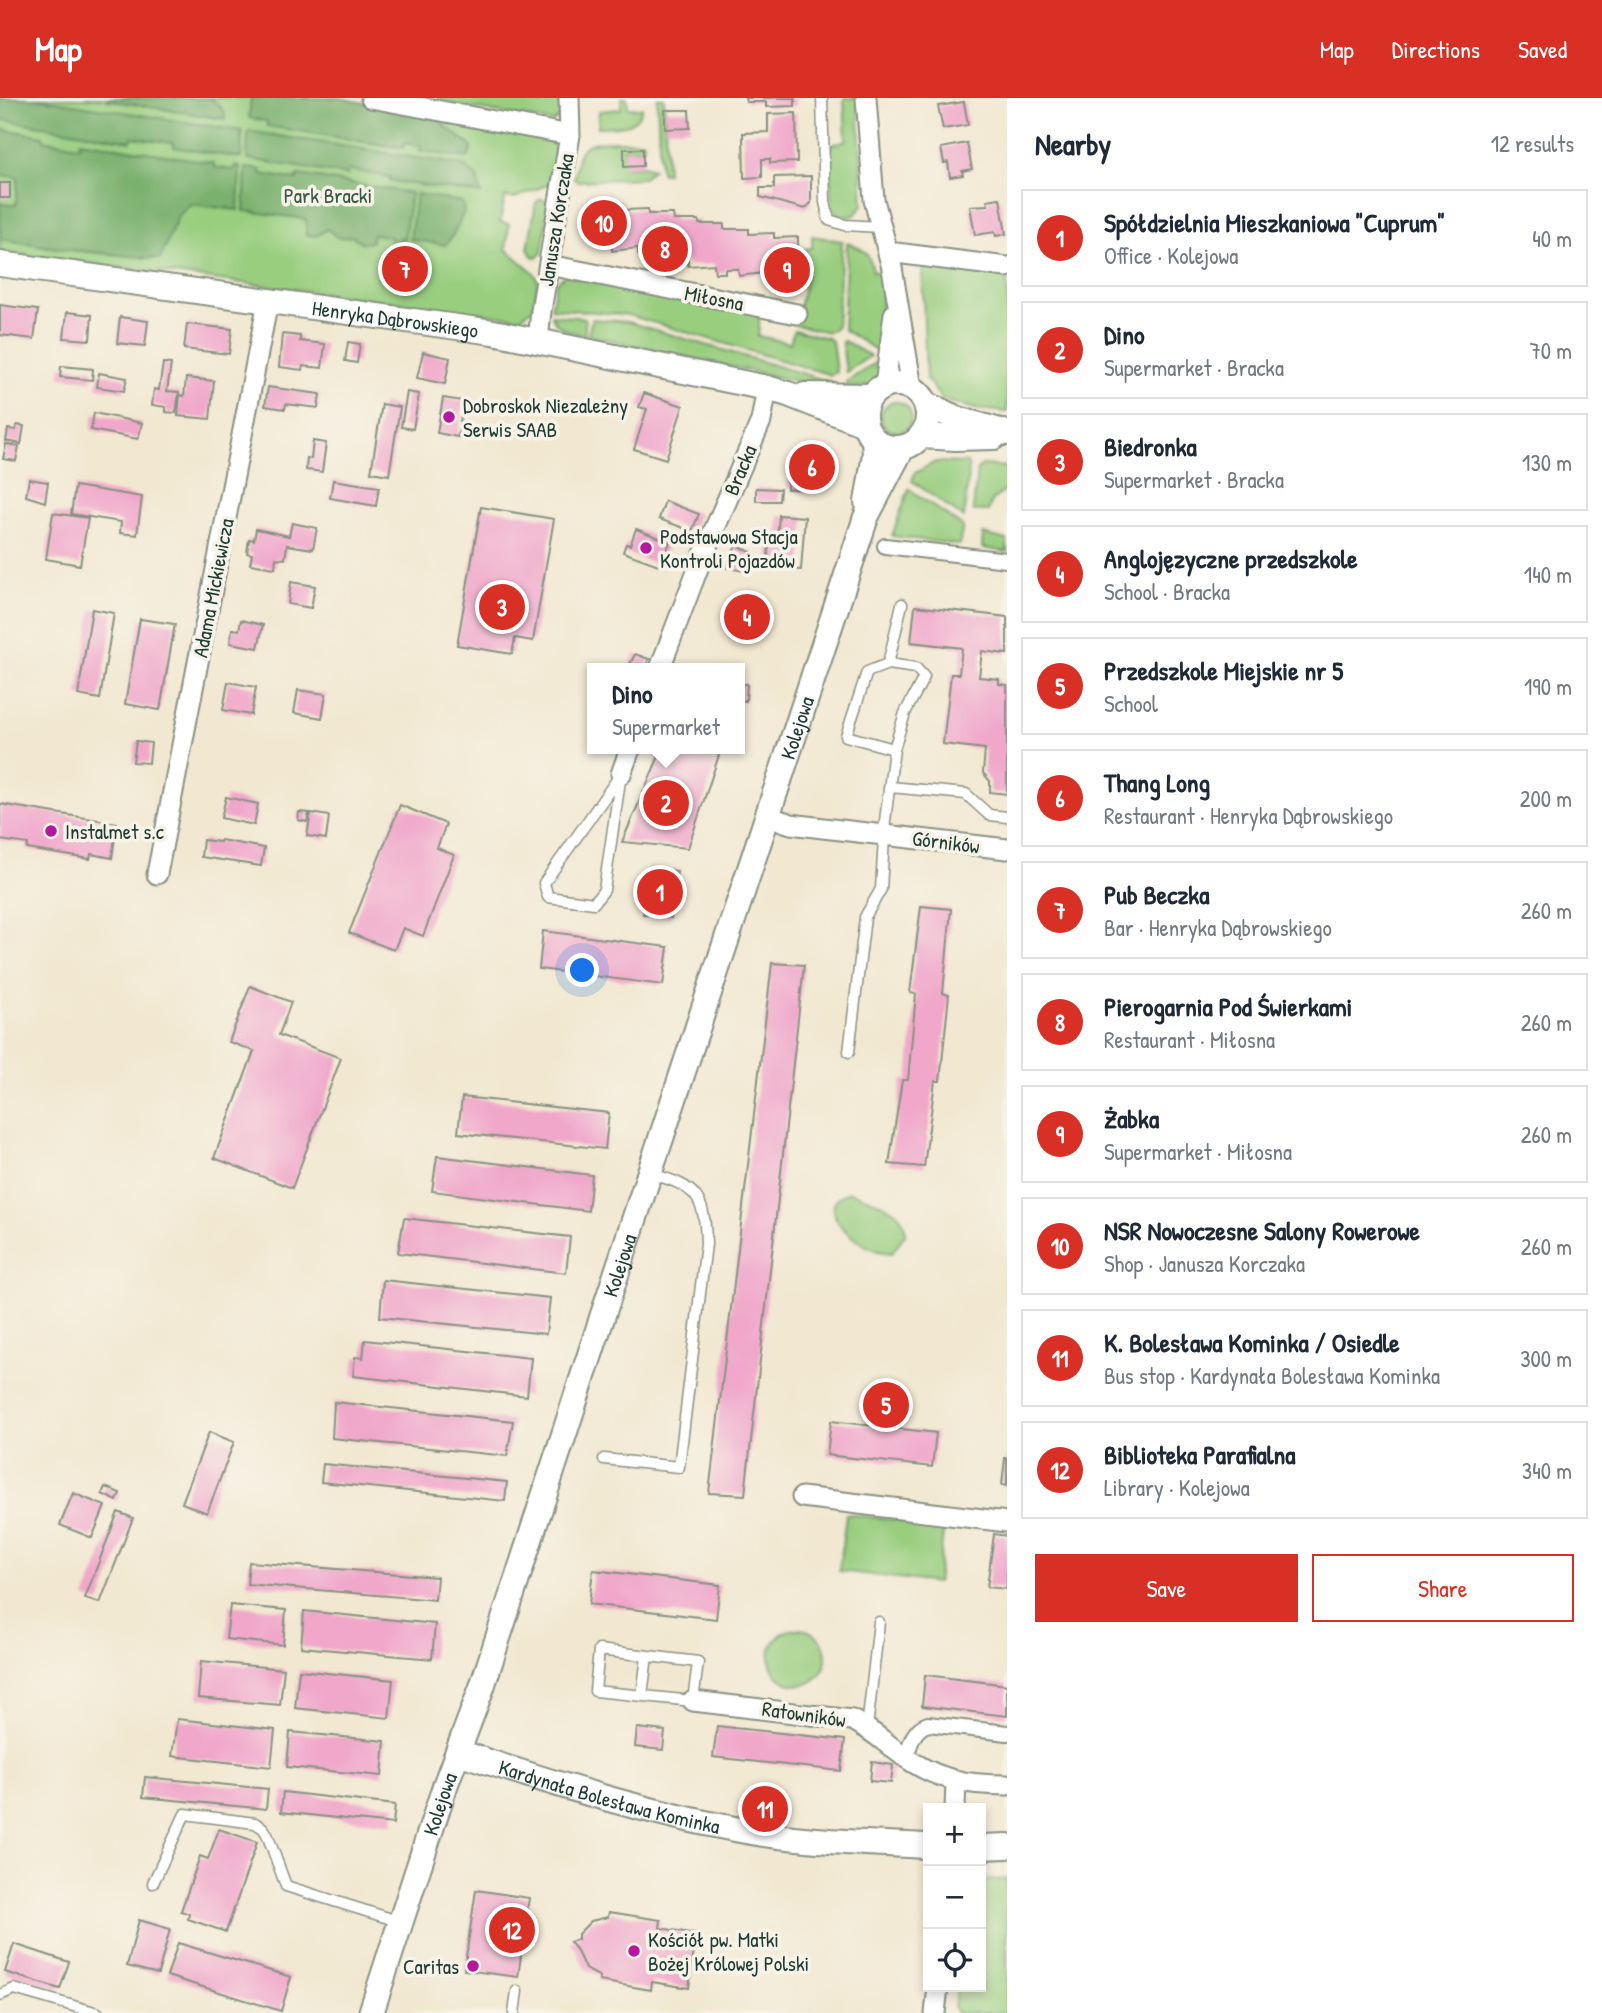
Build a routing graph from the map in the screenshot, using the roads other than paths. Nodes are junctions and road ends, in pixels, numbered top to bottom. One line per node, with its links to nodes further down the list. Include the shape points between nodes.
1 (372, 98): 5 (street)
2 (569, 98): 5 (street, Janusza Korczaka)
3 (822, 98): 6 (lane, via 829,219)
4 (866, 98): 6 (street)
5 (570, 135): 9 (street, Janusza Korczaka)
6 (880, 227): 7 (street)
7 (888, 252): 10 (street); 11 (street)
8 (0, 264): 12 (street, Henryka Dąbrowskiego)
9 (549, 265): 13 (street, Miłosna); 14 (street, Janusza Korczaka)
10 (1007, 267)
11 (897, 296): 16 (street); 17 (street)
12 (268, 301): 14 (street, Henryka Dąbrowskiego); 35 (street, Adama Mickiewicza)
13 (797, 314)
14 (538, 341): 15 (street, Henryka Dąbrowskiego)
15 (778, 391): 16 (street, Henryka Dąbrowskiego); 18 (street, Henryka Dąbrowskiego); 25 (street, Bracka, via 700,563)
16 (878, 391): 17 (street, via 894,384); 18 (street, via 866,405)
17 (919, 396): 19 (street, via 958,419); 20 (street, via 928,415 926,426)
18 (869, 432): 20 (street, via 892,449); 21 (street, Kolejowa, via 874,454)
19 (1007, 435): 20 (street)
20 (912, 442): 21 (street, Kolejowa)
21 (866, 517): 31 (street, Kolejowa)
22 (885, 546): 23 (street)
23 (1007, 560)
24 (902, 604): 26 (lane)
25 (662, 663)
26 (888, 664): 27 (lane, via 916,668 924,677 905,713); 27 (lane, via 867,672 846,736)
27 (894, 749): 30 (lane)
28 (628, 754): 29 (street)
29 (621, 774): 29 (lane, via 544,883 548,897 594,903 604,890)
30 (890, 787): 32 (lane, via 966,794 989,815); 33 (lane)
31 (767, 816): 33 (street, Górników, via 791,824); 37 (street, Kolejowa)
32 (1007, 817)
33 (885, 834): 34 (street, Górników); 36 (lane, via 881,889 865,917)
34 (1007, 849)
35 (157, 874)
36 (849, 1052)
37 (650, 1174): 38 (lane, via 689,1188 705,1217 706,1244 679,1467); 47 (street, Kolejowa)
38 (604, 1459)
39 (802, 1497): 40 (street)
40 (1007, 1522)
41 (880, 1622): 45 (lane)
42 (647, 1656): 43 (lane); 43 (lane, via 599,1650 595,1691); 44 (lane, via 698,1662)
43 (642, 1696): 44 (lane)
44 (694, 1701): 45 (street, Ratowników, via 841,1717)
45 (867, 1728): 48 (street, Ratowników)
46 (1007, 1733): 48 (street, via 928,1724 914,1735)
47 (458, 1752): 52 (street, Kardynała Bolesława Kominka, via 626,1804 705,1822 777,1835); 56 (street, Kolejowa)
48 (906, 1758): 49 (street, Ratowników)
49 (956, 1782): 50 (street, Ratowników); 51 (street)
50 (1007, 1785)
51 (955, 1803)
52 (923, 1846)
53 (986, 1846): 54 (street)
54 (1007, 1846)
55 (153, 1883): 56 (lane, via 184,1814 255,1823 267,1834 286,1886)
56 (401, 1922): 61 (street, Kolejowa)
57 (517, 1991): 62 (lane)
58 (937, 1992): 63 (street)
59 (0, 1995): 60 (lane, via 14,1989)
60 (98, 2013)
61 (371, 2013)
62 (514, 2013)
63 (934, 2013)

